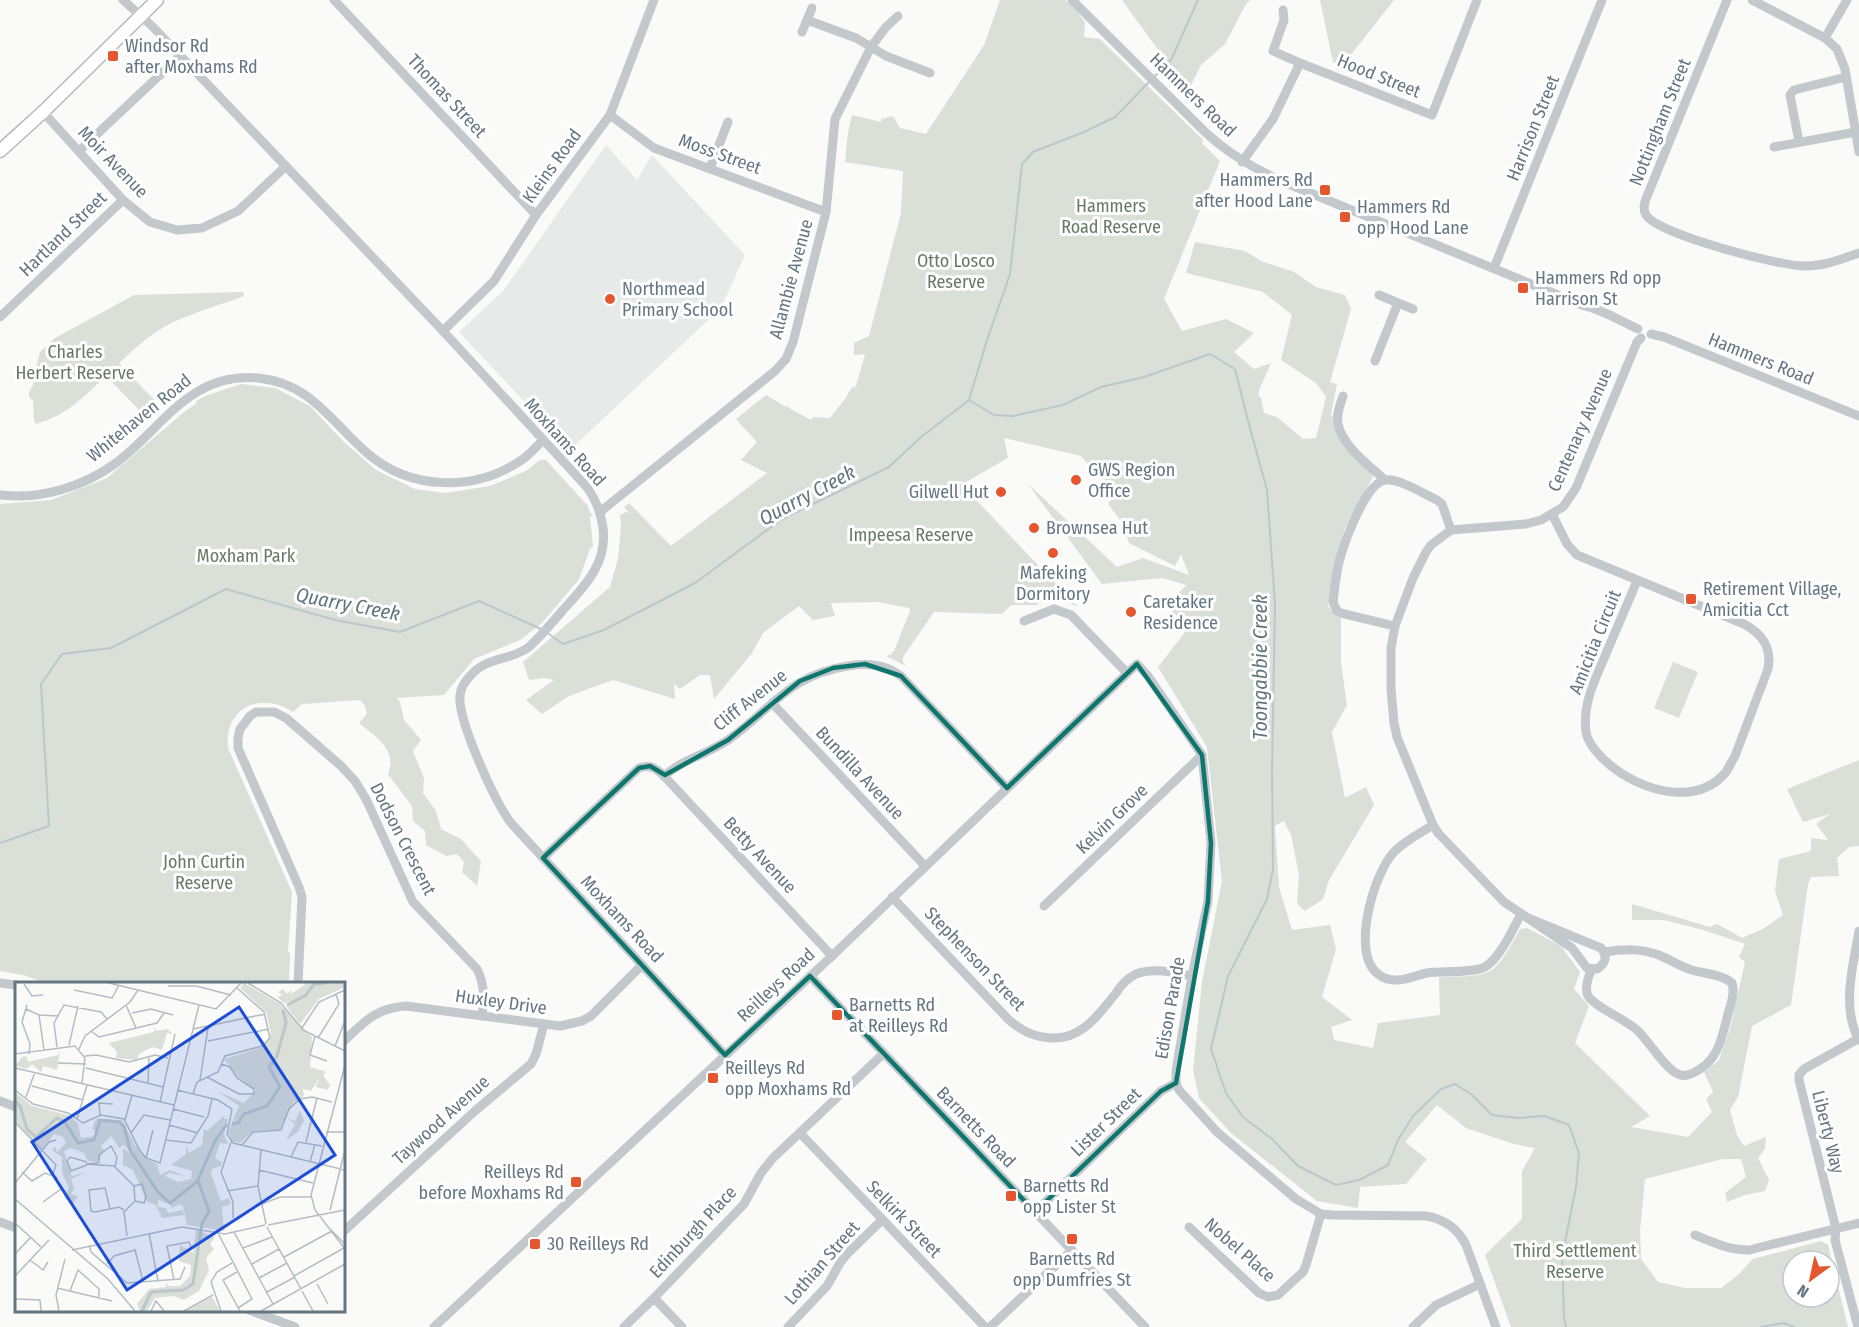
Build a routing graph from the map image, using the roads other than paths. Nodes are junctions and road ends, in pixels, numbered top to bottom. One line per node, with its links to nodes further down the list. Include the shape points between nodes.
1 (123, 0): 13 (street, Moxhams Road)
2 (157, 0): 13 (main road)
3 (334, 0): 37 (street, Thomas Street)
4 (654, 0): 24 (street, Kleins Road)
5 (1072, 0): 32 (street, Hammers Road, via 1219,145)
6 (1477, 0): 20 (street, Hood Street, via 1431,115)
7 (1602, 0): 39 (street, Harrison Street)
8 (1727, 0): 38 (street, Nottingham Street, via 1644,212 1657,225 1716,248 1803,267)
9 (1752, 0): 17 (street)
10 (1847, 0): 17 (street)
11 (812, 8): 15 (street)
12 (1283, 10): 20 (street, Hood Street, via 1284,20 1273,51)
13 (140, 16): 19 (street, Moxhams Road); 23 (main road)
14 (898, 16): 18 (street, Allambie Avenue)
15 (807, 20): 16 (street); 18 (street)
16 (802, 32)
17 (1825, 38): 22 (street, via 1841,56)
18 (871, 47): 21 (street); 36 (street, Allambie Avenue, via 835,119)
19 (180, 56): 30 (street); 33 (street, Moxhams Road)
20 (1300, 63): 32 (street, via 1273,119)
21 (930, 73)
22 (1846, 77): 26 (street); 27 (street, via 1794,90 1790,95)
23 (43, 112): 29 (main road); 30 (street, Moir Avenue)
24 (610, 115): 34 (street, Moss Street, via 654,148); 37 (street, Kleins Road)
25 (728, 122): 34 (street)
26 (1856, 132): 27 (street); 31 (street)
27 (1799, 142): 28 (street)
28 (1774, 147)
29 (0, 151)
30 (79, 151): 35 (street, Moir Avenue)
31 (1859, 152)
32 (1242, 162): 39 (street, Hammers Road)
33 (286, 166): 35 (street, Moir Avenue, via 238,211 202,228 177,230 150,222); 44 (street, Moxhams Road)
34 (710, 168): 36 (street, Moss Street)
35 (123, 200): 43 (street, Hartland Street)
36 (826, 212): 52 (street, Allambie Avenue, via 786,359)
37 (536, 215): 44 (street, Kleins Road, via 494,281)
38 (1859, 253)
39 (1494, 268): 45 (street, Hammers Road, via 1599,309)
40 (1379, 295): 41 (street)
41 (1398, 303): 42 (street); 46 (street)
42 (1413, 309)
43 (0, 317)
44 (442, 331): 49 (street, Moxhams Road)
45 (1639, 334): 48 (street, Hammers Road, via 1664,337); 53 (street, Centenary Avenue, via 1576,488 1563,507)
46 (1375, 361)
47 (1343, 396): 50 (street, via 1338,416 1342,434)
48 (1859, 416)
49 (543, 440): 51 (street, Whitehaven Road, via 522,459 482,479 451,483 419,480 377,461 299,390 269,380 238,378 206,386 186,398 124,456 98,474 48,493); 52 (street, Moxhams Road, via 588,489)
50 (1385, 480): 54 (street, via 1437,500); 57 (street, via 1370,493 1350,530 1338,566 1333,602 1341,613)
51 (0, 495)
52 (600, 512): 65 (street, Moxhams Road, via 604,542 601,557 585,584 533,644 477,669 464,684 460,698 467,728 500,807)
53 (1552, 514): 54 (street, Centenary Avenue, via 1526,524); 55 (street, Amicitia Circuit, via 1576,555)
54 (1451, 530): 57 (street, via 1426,552)
55 (1637, 581): 55 (street, Amicitia Circuit, via 1590,691 1587,735 1601,756 1620,773 1646,786 1694,791 1715,782 1735,756 1765,679 1770,662 1768,648 1752,628)
56 (1024, 621): 59 (street, via 1054,609 1071,615)
57 (1395, 626): 64 (street, via 1390,672 1394,723)
58 (1137, 664): 59 (street, Reilleys Road); 61 (street, Edison Parade)
59 (1127, 673): 63 (street, Reilleys Road)
60 (772, 703): 62 (street, Cliff Avenue, via 728,740); 63 (street, Cliff Avenue, via 800,681 825,671 865,664 887,668 907,681); 66 (street, Bundilla Avenue)
61 (1202, 755): 68 (street, Kelvin Grove); 76 (street, Edison Parade, via 1211,843 1208,901)
62 (664, 776): 65 (street, via 653,767 639,768); 72 (street, Betty Avenue)
63 (1007, 788): 66 (street, Reilleys Road)
64 (1433, 825): 69 (street, via 1484,882); 69 (street, via 1394,852 1379,879 1366,921 1368,956 1376,973 1396,980 1484,968)
65 (543, 858): 73 (street, Moxhams Road)
66 (925, 866): 67 (street, Reilleys Road)
67 (892, 897): 72 (street, Reilleys Road); 76 (street, Stephenson Street, via 1008,1019 1038,1036 1062,1038 1082,1030 1126,980 1138,974 1160,971)
68 (1044, 906)
69 (1524, 916): 71 (street, via 1597,945); 74 (street, via 1572,948)
70 (1859, 931): 83 (street, via 1849,1006)
71 (1605, 952): 74 (street, via 1605,961); 74 (street, via 1643,950 1692,970 1725,977 1732,983 1732,1000 1721,1044 1713,1058 1687,1075 1675,1073 1638,1031 1590,999 1586,987)
72 (831, 956): 75 (street, Reilleys Road)
73 (642, 965): 81 (street, Huxley Drive, via 591,1016 570,1025); 85 (street, Moxhams Road)
74 (1592, 969)
75 (810, 976): 84 (street, Barnetts Road); 85 (street, Reilleys Road)
76 (1192, 976): 86 (street, Edison Parade)
77 (298, 982): 80 (street, Dodson Crescent, via 302,897 238,748 240,729 256,712 274,712 286,718 355,781 413,902 477,969 483,981)
78 (0, 983): 79 (street)
79 (15, 985)
80 (482, 1016): 81 (street, Huxley Drive); 82 (street, Huxley Drive, via 394,1006 368,1019)
81 (544, 1024): 98 (street, Taywood Avenue, via 531,1064)
82 (345, 1040)
83 (1858, 1040): 97 (street, Liberty Way, via 1799,1075 1799,1088)
84 (884, 1054): 89 (street, Edinburgh Place); 90 (street, Barnetts Road)
85 (725, 1055): 106 (street, Reilleys Road)
86 (1176, 1083): 90 (street, Lister Street, via 1161,1091); 91 (street, Edison Parade, via 1223,1138 1301,1203)
87 (0, 1101): 88 (street)
88 (15, 1107)
89 (800, 1133): 92 (street, Selkirk Street); 102 (street, Edinburgh Place, via 769,1164 744,1204)
90 (1035, 1212): 100 (street, Barnetts Road)
91 (1321, 1214): 95 (street, Nobel Place, via 1305,1268 1270,1300); 101 (street, via 1426,1216 1444,1222 1463,1240)
92 (882, 1220): 109 (street, Lothian Street, via 848,1253 827,1286); 110 (street, Selkirk Street)
93 (0, 1222): 96 (street)
94 (1859, 1223): 97 (street)
95 (1189, 1227)
96 (15, 1228)
97 (1836, 1229): 99 (street, via 1749,1250 1722,1247); 115 (street, via 1835,1240)
98 (345, 1230)
99 (1695, 1234)
100 (1072, 1250): 111 (street); 112 (street, Barnetts Road)
101 (1480, 1284): 113 (street, via 1436,1305); 114 (street)
102 (654, 1298): 107 (street, Edinburgh Place); 108 (street)
103 (256, 1312): 104 (street)
104 (277, 1315): 105 (street)
105 (295, 1327)
106 (434, 1327)
107 (624, 1327)
108 (682, 1327)
109 (788, 1327)
110 (985, 1327)
111 (990, 1327)
112 (1145, 1327)
113 (1413, 1327)
114 (1496, 1327)
115 (1858, 1327)

